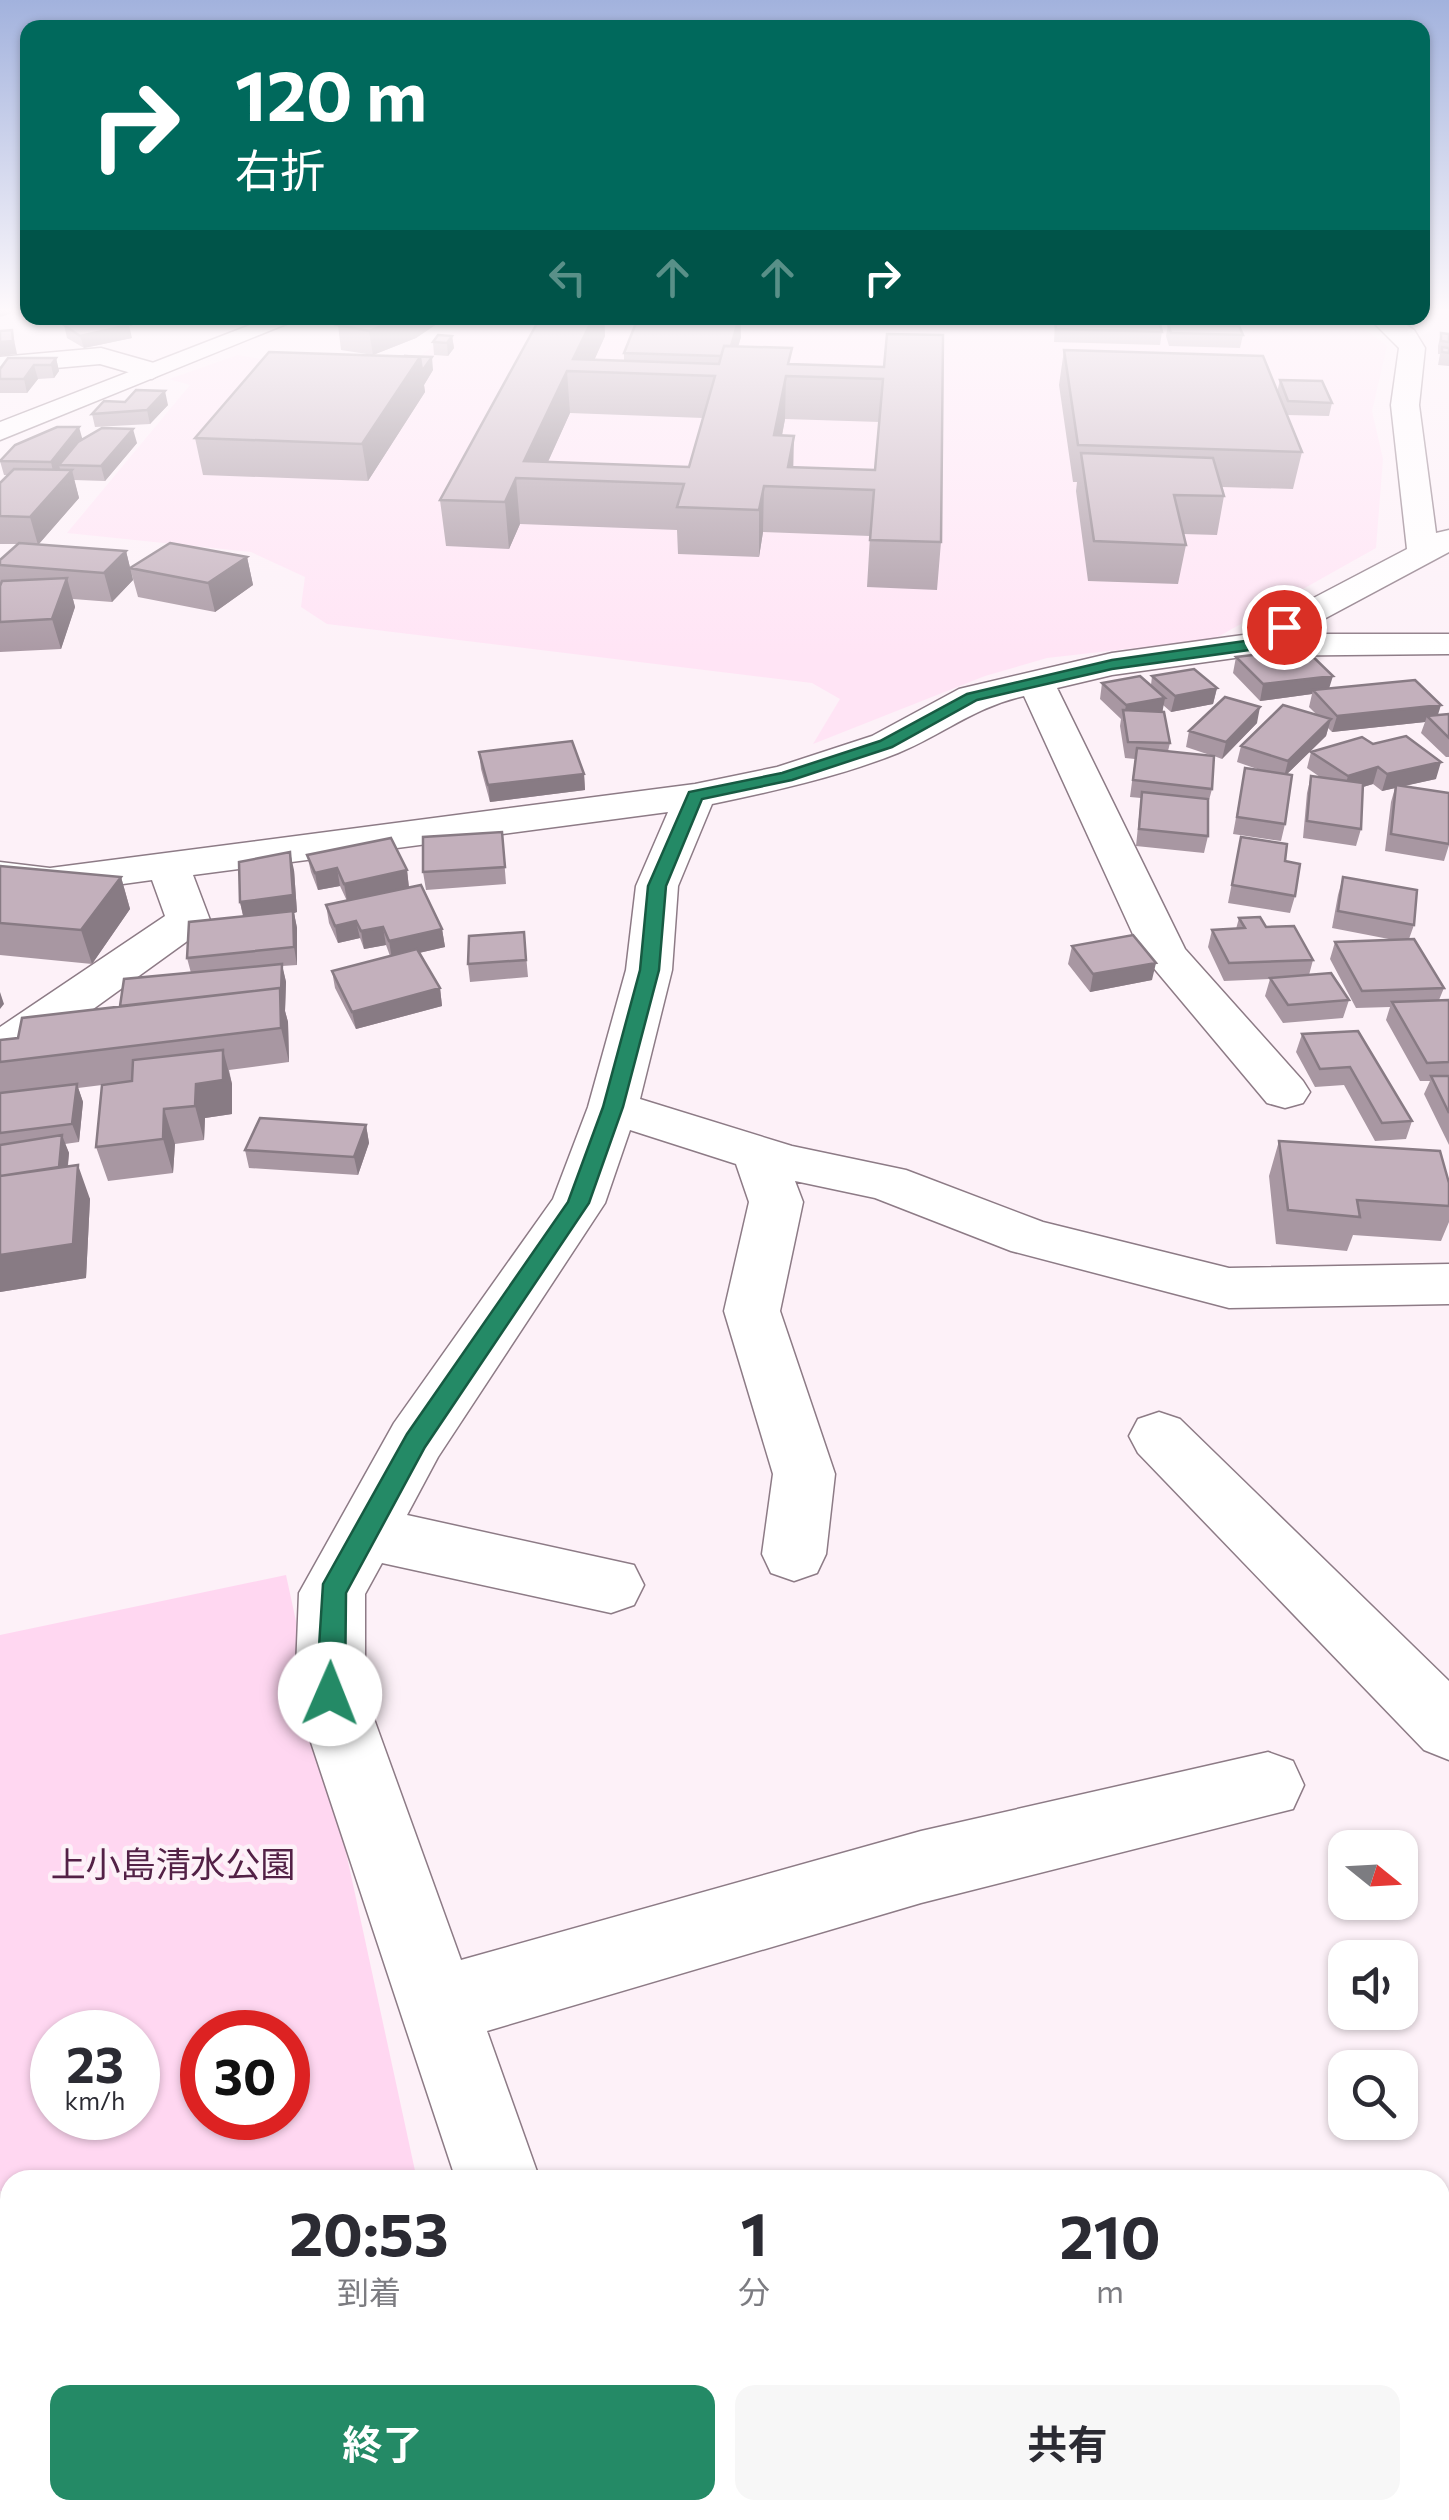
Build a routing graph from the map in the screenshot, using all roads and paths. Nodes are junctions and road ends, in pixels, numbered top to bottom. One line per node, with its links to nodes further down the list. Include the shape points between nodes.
1 (1409, 425): 2 (street)
2 (1436, 546): 4 (street)
3 (1449, 644): 4 (street)
4 (1249, 645): 5 (street)
5 (1036, 682): 6 (street, via 972,697 886,744 786,777); 10 (street, via 1165,954)
6 (695, 796): 7 (street); 11 (street, via 657,886 649,970)
7 (169, 866): 8 (street, via 50,881); 9 (street, via 188,920 36,1028)
8 (0, 875)
9 (0, 1046)
10 (1285, 1092)
11 (613, 1107): 12 (street); 15 (street, via 578,1203 416,1440)
12 (758, 1153): 13 (street, via 887,1184 1030,1238 1229,1288); 16 (street, via 776,1202 752,1311 804,1474)
13 (1449, 1284)
14 (1159, 1436): 18 (street)
15 (365, 1533): 17 (street); 20 (street, via 332,1592 330,1694)
16 (794, 1554)
17 (611, 1585)
18 (1449, 1728)
19 (1268, 1785): 20 (street, via 921,1867)
20 (436, 2006): 21 (street)
21 (494, 2170)

